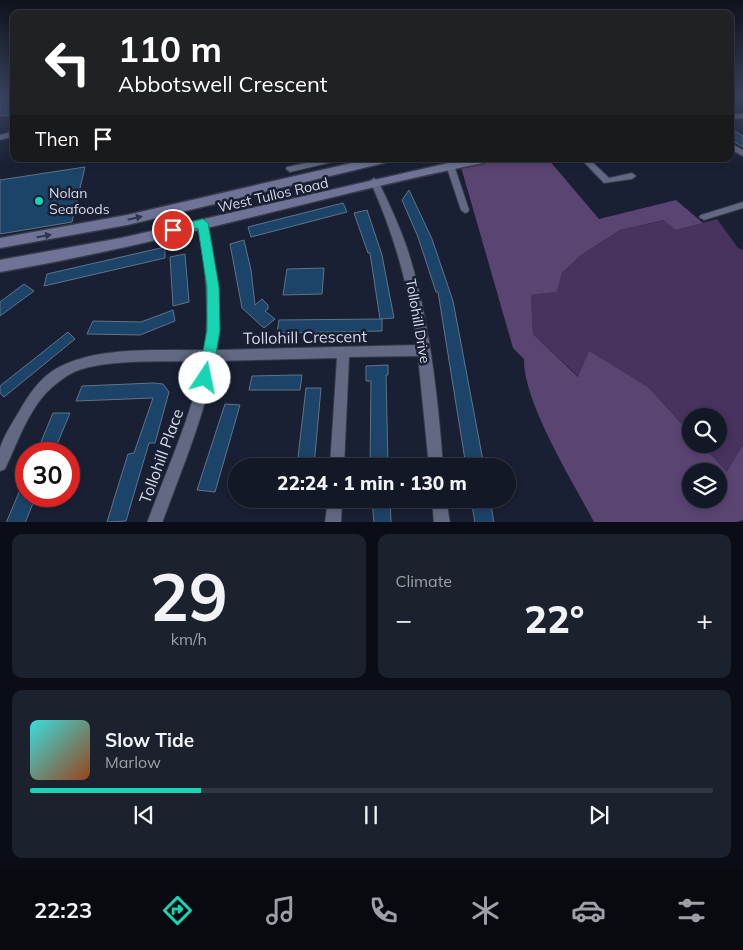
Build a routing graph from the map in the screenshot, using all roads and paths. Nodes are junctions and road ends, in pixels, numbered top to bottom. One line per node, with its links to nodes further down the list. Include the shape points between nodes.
1 (315, 162): 7 (street)
2 (371, 162): 14 (main road, West Tullos Road, one-way to 2, via 117,222)
3 (416, 162): 15 (main road, West Tullos Road, via 124,232)
4 (466, 162): 6 (main road)
5 (588, 162): 8 (street, via 607,181)
6 (450, 165): 9 (main road); 11 (street)
7 (290, 169)
8 (632, 176)
9 (374, 181): 13 (main road); 17 (street, Tollohill Drive, via 407,261)
10 (743, 205): 12 (street)
11 (465, 210)
12 (704, 217)
13 (203, 223): 16 (main road); 19 (street, Tollohill Place, via 213,287 214,330)
14 (0, 243)
15 (0, 255)
16 (0, 266)
17 (424, 350): 18 (street, Tollohill Crescent); 21 (street, Tollohill Drive)
18 (343, 353): 19 (street, Tollohill Crescent); 20 (street)
19 (209, 355): 22 (street, Tollohill Crescent, via 93,359 73,365 47,383 28,403); 25 (street, Tollohill Place, via 198,401)
20 (337, 458)
21 (435, 458)
22 (0, 464)
23 (334, 508): 26 (street)
24 (440, 508): 27 (street)
25 (154, 522)
26 (333, 522)
27 (442, 522)

